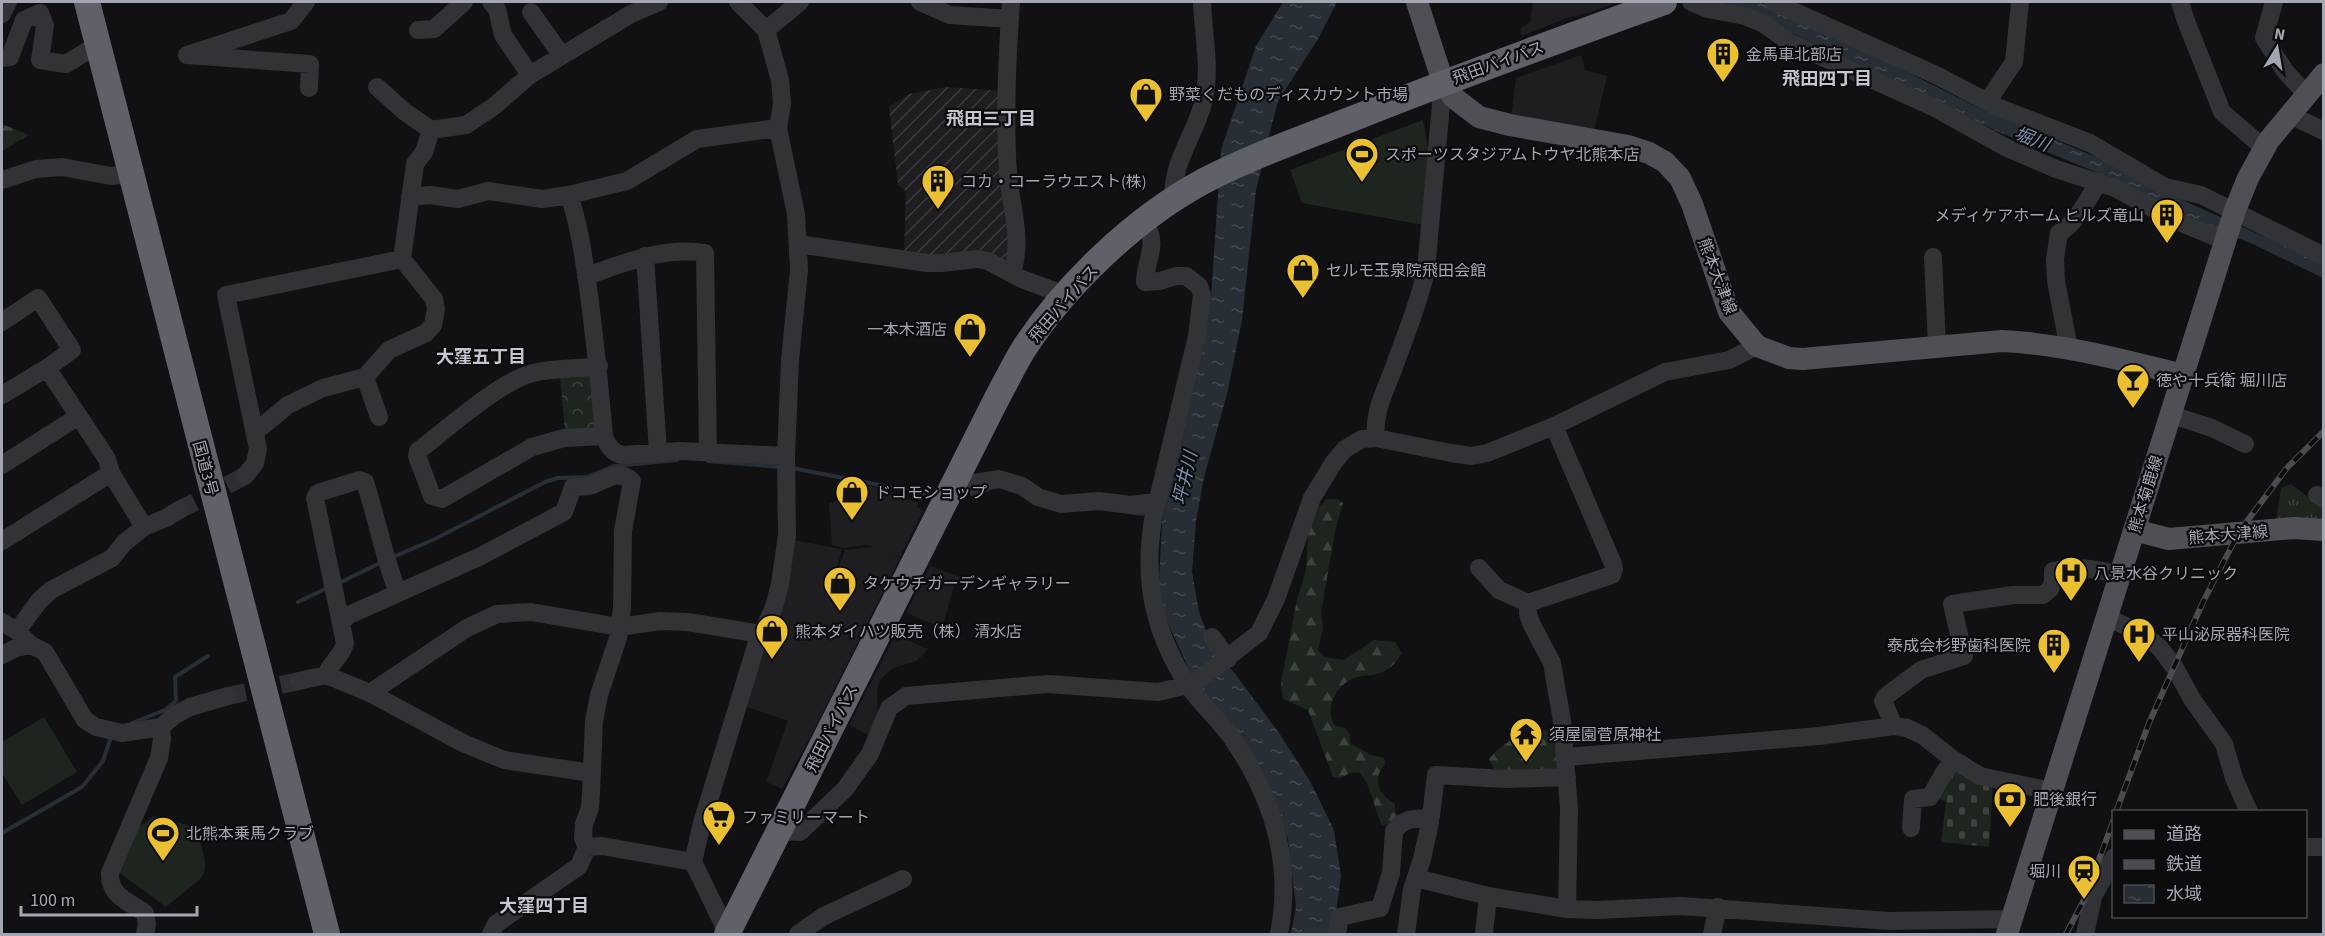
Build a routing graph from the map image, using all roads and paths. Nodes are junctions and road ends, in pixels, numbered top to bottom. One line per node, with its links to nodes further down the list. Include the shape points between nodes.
1 (8, 2): 20 (street)
2 (87, 2): 23 (highway, 国道3号)
3 (306, 2): 30 (street, via 291,21 187,55 310,64)
4 (464, 2): 21 (street, via 434,29)
5 (491, 2): 27 (street, via 497,9 503,35)
6 (659, 2): 24 (street, via 631,14)
7 (738, 2): 22 (street)
8 (800, 2): 22 (street)
9 (920, 2): 18 (street, via 957,16)
10 (1202, 2): 43 (street, via 1206,86 1175,174)
11 (1417, 2): 28 (main road)
12 (1664, 2): 28 (highway, 飛田バイパス)
13 (1691, 2): 40 (street, via 1764,24 1789,42 1931,106 2005,147)
14 (1773, 2): 32 (street)
15 (2020, 2): 32 (street, via 2014,62)
16 (2180, 2): 37 (street, via 2222,112)
17 (2274, 2): 31 (street, via 2264,38)
18 (1011, 10): 52 (street, via 1006,120 1008,173 1018,236)
19 (531, 12): 24 (street)
20 (2, 14)
21 (418, 30)
22 (765, 30): 34 (street, via 780,80)
23 (97, 45): 25 (street, via 66,64 40,60 45,26 40,13 24,20 10,57); 38 (highway, 国道3号)
24 (561, 56): 27 (street)
25 (2, 58)
26 (2324, 74): 31 (main road, 熊本菊鹿線)
27 (530, 75): 35 (street, via 466,125)
28 (1443, 82): 43 (highway, 飛田バイパス, via 1267,152); 56 (main road, 熊本大津線, via 1453,97 1479,117 1628,146 1665,162 1680,178 1692,204 1729,312); 70 (street, via 1426,270 1374,422)
29 (377, 87): 35 (street)
30 (309, 88)
31 (2306, 94): 33 (main road, 熊本菊鹿線)
32 (1987, 102): 44 (street, via 2090,143 2165,187 2201,195)
33 (2290, 115): 36 (street); 37 (main road, 熊本菊鹿線)
34 (778, 128): 41 (street, via 697,139 627,181); 47 (street)
35 (431, 130): 42 (street, via 424,152 415,164)
36 (2324, 131)
37 (2264, 148): 44 (main road, 熊本菊鹿線)
38 (130, 174): 39 (street, via 111,176 62,167 36,169); 129 (highway, 国道3号)
39 (2, 180)
40 (2098, 182): 46 (street, via 2179,222); 58 (street, via 2076,217 2059,232 2056,281)
41 (569, 195): 42 (street, via 542,199 489,191 458,198); 53 (street)
42 (410, 197): 51 (street)
43 (1174, 200): 45 (highway, 飛田バイパス)
44 (2234, 213): 46 (main road, 熊本菊鹿線); 49 (street)
45 (1145, 221): 54 (highway, 飛田バイパス); 80 (street, via 1152,234 1145,282 1186,276 1199,286 1202,295 1197,336)
46 (2225, 239): 61 (main road, 熊本菊鹿線)
47 (798, 244): 52 (street, via 927,263 978,259); 74 (street)
48 (645, 256): 53 (street); 72 (street); 73 (street, via 687,250 705,253)
49 (2324, 256)
50 (1933, 257): 57 (street)
51 (402, 259): 62 (street, via 434,299 433,325 426,333 389,350); 68 (street, via 226,295)
52 (1012, 274): 54 (street)
53 (586, 276): 59 (street)
54 (1065, 295): 79 (highway, 飛田バイパス, via 1023,351)
55 (2, 322): 60 (street, via 38,298 72,350)
56 (1757, 345): 57 (main road, 熊本大津線, via 1789,358 1803,359); 67 (street, via 1729,360 1665,372)
57 (1937, 346): 58 (main road, 熊本大津線, via 2002,341)
58 (2069, 349): 61 (main road, 熊本大津線)
59 (598, 366): 69 (street); 69 (street, via 534,373 515,380 418,451 417,456 432,496 442,499 532,447 564,438)
60 (47, 368): 63 (street); 65 (street)
61 (2183, 375): 64 (main road, 熊本菊鹿線)
62 (365, 377): 66 (street); 68 (street, via 323,388 288,405)
63 (2, 395)
64 (2169, 414): 71 (street); 83 (main road, 熊本菊鹿線)
65 (79, 416): 75 (street); 77 (street, via 107,459)
66 (379, 417)
67 (1554, 426): 70 (street, via 1472,456); 89 (street, via 1614,569 1612,574)
68 (255, 432): 78 (street, via 255,463)
69 (604, 436): 76 (street)
70 (1376, 438): 98 (street, via 1362,439 1345,449 1334,462 1312,498 1276,599 1259,633)
71 (2245, 444)
72 (658, 452): 73 (street); 76 (street)
73 (708, 452): 74 (street)
74 (786, 456): 94 (street, via 788,514 784,563 774,607)
75 (2, 465)
76 (622, 465): 88 (street, via 592,485 573,487 564,512 479,557); 93 (street, via 632,481 623,531)
77 (111, 473): 82 (street); 85 (street)
78 (245, 476)
79 (953, 482): 80 (street, via 969,484 999,479 1061,504); 114 (highway, 飛田バイパス)
80 (1156, 502): 101 (street, via 1149,542 1152,600 1160,631)
81 (179, 510): 82 (street)
82 (144, 527): 92 (street, via 112,558 51,590)
83 (2134, 530): 84 (main road, 熊本大津線, via 2169,539 2294,528); 87 (main road, 熊本菊鹿線)
84 (2324, 530)
85 (2, 541)
86 (1479, 568): 89 (street, via 1499,591)
87 (2119, 575): 90 (main road, 熊本菊鹿線); 104 (street, via 2074,567 2053,572 2050,589 2043,595 1952,604 1964,656 1921,670 1886,696 1883,701)
88 (398, 593): 91 (street); 91 (street, via 365,483 359,480 318,493 315,498)
89 (1527, 603): 106 (street, via 1532,625 1552,663)
90 (2107, 617): 110 (main road, 熊本菊鹿線); 111 (street, via 2146,636 2160,648 2223,744)
91 (341, 622): 99 (street, via 344,649)
92 (9, 627): 96 (street)
93 (619, 627): 94 (street, via 660,621); 102 (street, via 531,612 497,614 467,628); 108 (street, via 594,721)
94 (761, 633): 119 (street)
95 (1212, 637): 98 (street)
96 (31, 645): 97 (street); 105 (street, via 45,652 85,720 96,727 116,732)
97 (2, 654)
98 (1225, 660): 101 (street)
99 (326, 675): 100 (street); 102 (street)
100 (299, 681)
101 (1192, 684): 114 (street, via 1158,692 1048,684 906,696 889,708 870,754 845,789 800,832); 133 (street, via 1234,741 1271,811 1284,878)
102 (370, 693): 108 (street, via 504,760)
103 (228, 696): 105 (street, via 190,707)
104 (1894, 726): 106 (street); 107 (street, via 1922,735)
105 (160, 727): 128 (street, via 159,758 110,873 114,892 144,913)
106 (1566, 757): 109 (street)
107 (1954, 760): 110 (street, via 1989,779); 113 (street, via 1930,797 1913,799)
108 (592, 773): 115 (street, via 590,808 584,824)
109 (1567, 777): 112 (street, via 1436,775 1431,816); 124 (street)
110 (2051, 791): 127 (main road, 熊本菊鹿線)
111 (2248, 810)
112 (1425, 818): 120 (street, via 1430,823); 134 (street, via 1408,819 1394,831 1391,873 1380,908 1340,917)
113 (1911, 828)
114 (780, 831): 131 (highway, 飛田バイパス)
115 (586, 847): 119 (street, via 602,846); 125 (street, via 579,866)
116 (2307, 847): 117 (street)
117 (2324, 847)
118 (2112, 861): 138 (street, via 2093,897)
119 (693, 862): 131 (street)
120 (1416, 878): 122 (street); 135 (street)
121 (903, 879): 132 (street, via 824,916)
122 (1488, 896): 124 (street); 136 (street)
123 (1718, 907): 124 (street); 126 (street); 137 (street)
124 (1567, 909)
125 (506, 926): 130 (street, via 496,924)
126 (1858, 927): 127 (street, via 1929,921)
127 (2009, 927)
128 (146, 934)
129 (327, 934)
130 (491, 934)
131 (728, 934)
132 (798, 934)
133 (1279, 934)
134 (1337, 934)
135 (1406, 934)
136 (1484, 934)
137 (1712, 934)
138 (2085, 934)

